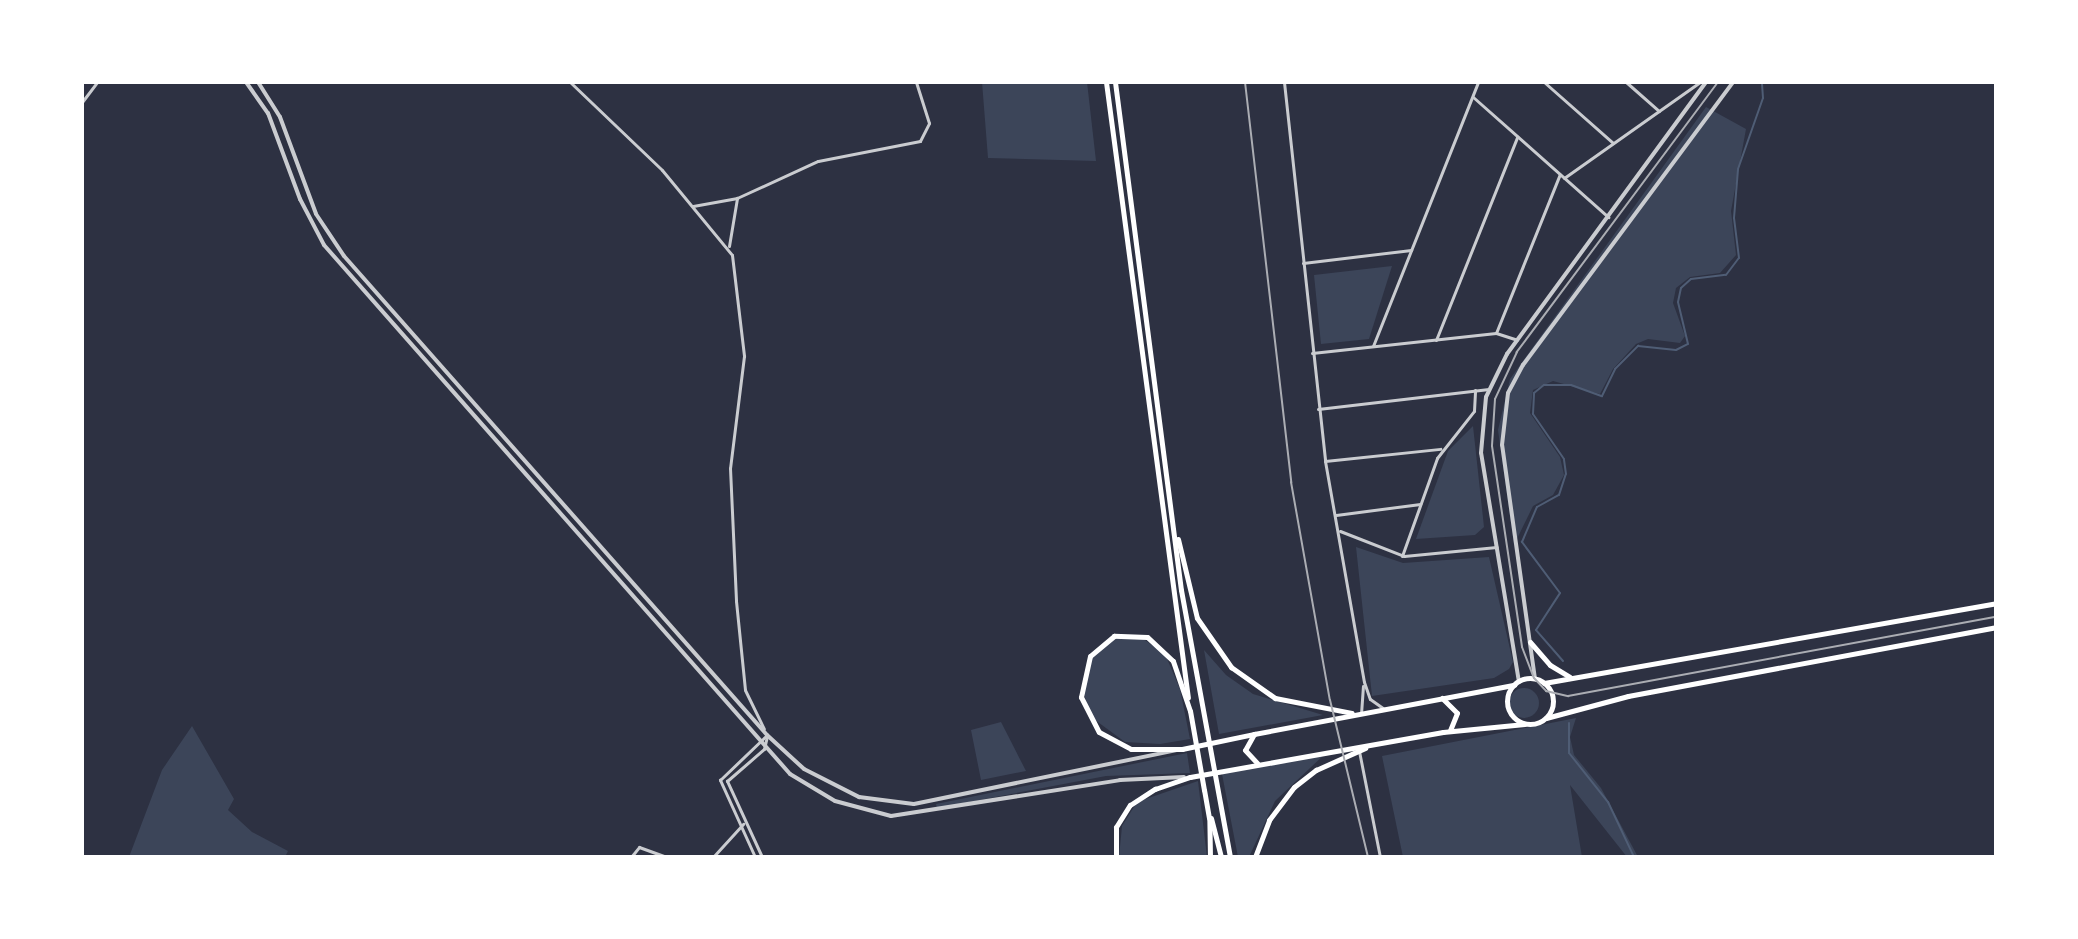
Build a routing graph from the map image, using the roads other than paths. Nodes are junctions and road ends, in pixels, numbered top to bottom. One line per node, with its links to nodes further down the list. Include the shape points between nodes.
1 (97, 82): 15 (street)
2 (246, 82): 59 (street, via 268,113 300,199 324,245)
3 (258, 82): 58 (street, via 280,117 316,214 344,256)
4 (570, 82): 21 (street)
5 (916, 82): 20 (street, via 929,123 920,141 818,161)
6 (1106, 82): 52 (highway)
7 (1115, 82): 36 (highway)
8 (1284, 82): 25 (street)
9 (1478, 82): 14 (street)
10 (1544, 82): 18 (street)
11 (1626, 82): 16 (street)
12 (1704, 82): 16 (street); 22 (street)
13 (1733, 82): 44 (street, via 1523,365 1508,393 1502,445)
14 (1472, 96): 17 (street); 24 (street)
15 (82, 102)
16 (1659, 111): 18 (street)
17 (1517, 137): 19 (street); 27 (street)
18 (1613, 143): 19 (street)
19 (1562, 176): 22 (street); 26 (street)
20 (737, 198): 21 (street); 23 (street)
21 (693, 206): 23 (street)
22 (1608, 217): 28 (street)
23 (729, 246): 58 (street, via 744,356 730,468 736,601 745,690)
24 (1411, 250): 25 (street); 29 (street)
25 (1303, 263): 30 (street)
26 (1496, 333): 27 (street); 28 (street)
27 (1436, 340): 29 (street)
28 (1517, 340): 31 (street)
29 (1373, 346): 30 (street)
30 (1312, 353): 33 (street)
31 (1489, 389): 32 (street); 40 (street, via 1481,444)
32 (1475, 390): 33 (street); 34 (street, via 1474,411)
33 (1318, 409): 35 (street)
34 (1442, 449): 35 (street); 37 (street)
35 (1325, 461): 38 (street)
36 (1169, 491): 53 (highway, via 1191,601 1221,657 1251,685 1275,698 1323,711); 76 (highway, via 1201,708)
37 (1420, 504): 38 (street); 41 (street)
38 (1336, 515): 39 (street)
39 (1340, 531): 41 (street); 47 (street)
40 (1497, 547): 41 (street); 48 (street)
41 (1402, 556)
42 (1996, 603): 45 (highway, via 1639,670)
43 (1996, 627): 54 (highway, via 1618,698)
44 (1530, 642): 45 (highway, via 1550,665); 46 (street)
45 (1571, 677): 49 (highway)
46 (1535, 679): 48 (highway); 49 (highway)
47 (1364, 682): 51 (street, via 1375,705); 53 (street)
48 (1516, 683): 50 (highway); 55 (highway, via 1508,705)
49 (1544, 683): 54 (highway, via 1553,698)
50 (1442, 698): 51 (highway); 56 (highway, via 1457,713)
51 (1386, 709): 53 (highway)
52 (1190, 711): 62 (highway, via 1173,661 1147,637 1114,636 1096,647 1085,665 1081,697 1099,732 1131,749); 66 (highway)
53 (1361, 714): 57 (highway)
54 (1546, 718): 55 (highway)
55 (1525, 724): 56 (highway)
56 (1449, 731): 60 (highway)
57 (1254, 734): 62 (highway); 64 (highway, via 1245,750 1252,761)
58 (767, 735): 59 (street); 61 (street); 62 (street, via 825,783 866,799 899,804)
59 (759, 743): 61 (street); 67 (street, via 721,778)
60 (1373, 744): 63 (highway); 64 (highway)
61 (764, 749): 65 (street, via 819,793 891,816 1120,780); 72 (street, via 727,781)
62 (1182, 749)
63 (1359, 750): 77 (highway, via 1294,787 1269,820); 78 (street)
64 (1262, 764): 65 (highway)
65 (1190, 777): 73 (highway, via 1130,805 1116,827)
66 (1204, 790): 74 (highway); 75 (highway)
67 (743, 824): 70 (street); 71 (street)
68 (631, 857): 69 (street, via 639,847)
69 (667, 857)
70 (713, 857)
71 (755, 857)
72 (762, 857)
73 (1116, 857)
74 (1210, 857)
75 (1221, 857)
76 (1230, 857)
77 (1255, 857)
78 (1380, 857)

